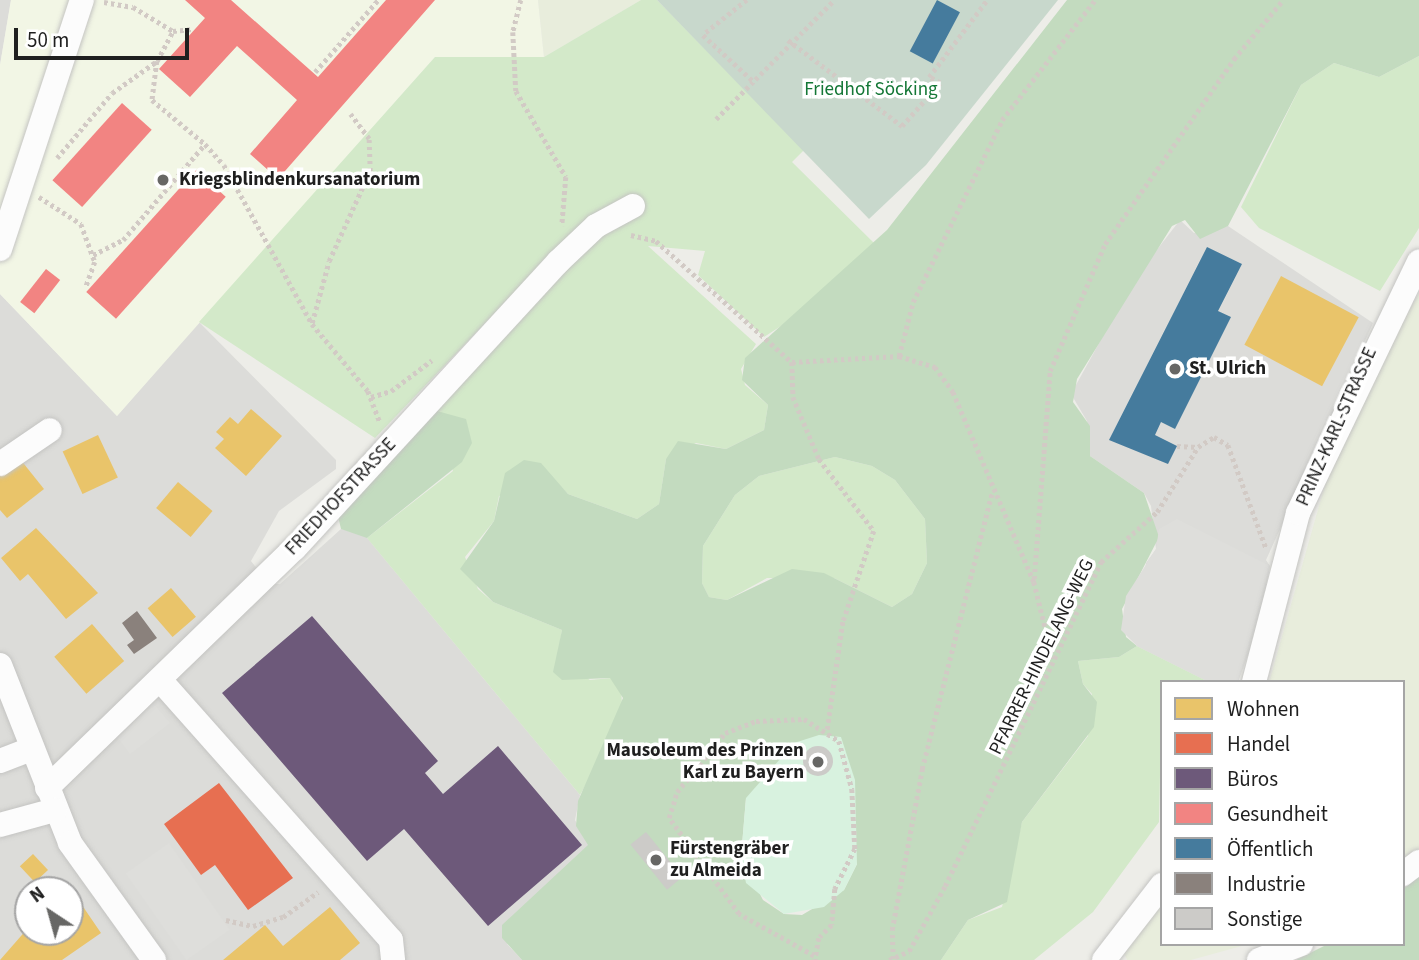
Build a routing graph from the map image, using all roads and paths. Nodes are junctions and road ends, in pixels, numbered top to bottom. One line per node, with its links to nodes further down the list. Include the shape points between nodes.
1 (82, 0): 20 (street)
2 (379, 0): 14 (path)
3 (522, 0): 23 (path, via 513,32 516,91 524,114 566,177 566,213)
4 (747, 0): 15 (path, via 703,35)
5 (834, 0): 12 (path)
6 (987, 0): 12 (path, via 929,77 940,83 902,126)
7 (1095, 0): 30 (path, via 1002,120 913,302)
8 (1283, 0): 40 (path, via 1234,59 1105,244 1049,371)
9 (97, 1): 11 (path, via 133,7)
10 (192, 29): 11 (path)
11 (173, 31): 13 (path)
12 (788, 40): 15 (path)
13 (157, 61): 18 (path, via 151,88 158,110); 19 (path, via 100,104)
14 (315, 72)
15 (752, 80): 17 (path)
16 (349, 114): 28 (path, via 369,139 370,170 330,261)
17 (716, 119)
18 (205, 144): 25 (path, via 123,240); 28 (path, via 224,165)
19 (51, 166)
20 (36, 193): 24 (street); 25 (path, via 81,224)
21 (633, 206): 22 (street, FRIEDHOFSTRASSE)
22 (596, 226): 31 (path, via 656,241); 35 (street, FRIEDHOFSTRASSE)
23 (553, 238)
24 (0, 249)
25 (93, 255): 27 (path)
26 (1419, 262): 39 (street, PRINZ-KARL-STRASSE, via 1325,447)
27 (86, 287)
28 (312, 324): 32 (path)
29 (441, 354): 32 (path, via 391,391)
30 (899, 356): 31 (path); 38 (path, via 935,367 953,392)
31 (792, 362): 45 (path, via 793,397 819,459 874,531 843,622)
32 (371, 397): 35 (path)
33 (50, 430): 37 (street)
34 (1177, 446): 36 (path)
35 (388, 447): 44 (street, FRIEDHOFSTRASSE)
36 (1198, 447): 39 (path, via 1214,437 1228,445 1265,547); 41 (path, PFARRER-HINDELANG-WEG, via 1157,512 1101,562)
37 (0, 464)
38 (993, 492): 40 (path); 57 (path, via 922,769 892,930)
39 (1284, 560): 43 (street, PRINZ-KARL-STRASSE)
40 (1034, 582): 41 (path)
41 (1054, 660): 57 (path, PFARRER-HINDELANG-WEG, via 945,886 909,951)
42 (0, 665): 46 (street)
43 (1254, 680)
44 (161, 681): 48 (street, FRIEDHOFSTRASSE); 50 (street)
45 (827, 733): 54 (path, via 839,741 852,789 855,849 835,889 832,925); 54 (path, via 788,716 725,733 677,792 669,818 739,914)
46 (32, 749): 47 (street); 48 (street)
47 (0, 761)
48 (51, 799): 49 (street); 55 (street)
49 (0, 825)
50 (335, 879): 52 (path, via 283,917 253,926); 56 (street, via 391,940)
51 (1160, 888): 58 (street)
52 (226, 920)
53 (1296, 946): 59 (street)
54 (814, 958)
55 (153, 960)
56 (393, 960)
57 (892, 960)
58 (1104, 960)
59 (1259, 960)

